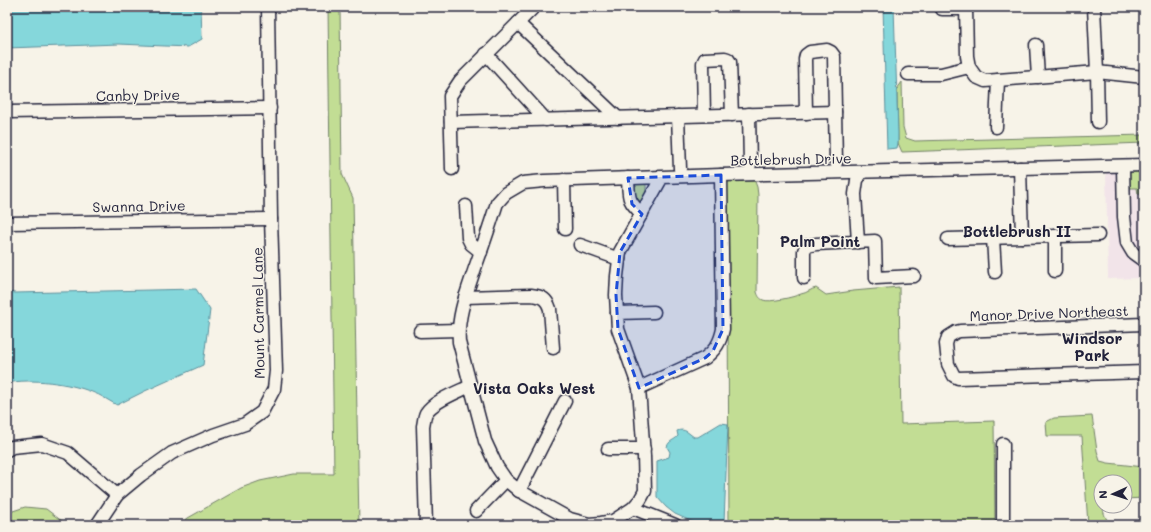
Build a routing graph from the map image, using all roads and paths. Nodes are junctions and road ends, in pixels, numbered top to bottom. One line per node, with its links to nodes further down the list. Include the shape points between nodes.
1 (268, 7): 15 (street, Mount Carmel Lane)
2 (534, 7): 6 (street)
3 (1094, 7): 10 (street)
4 (966, 8): 5 (street); 9 (street)
5 (942, 9)
6 (518, 23): 8 (street); 23 (street)
7 (1036, 45): 13 (street)
8 (486, 54): 24 (street); 25 (street, via 460,81 450,96)
9 (969, 67): 11 (street, via 941,74); 14 (street, via 976,76 985,81)
10 (1097, 72): 12 (street); 13 (street); 26 (street)
11 (908, 74)
12 (1144, 76)
13 (1038, 77): 14 (street)
14 (998, 80): 27 (street)
15 (270, 108): 16 (street, Canby Drive); 42 (street, Mount Carmel Lane)
16 (7, 112)
17 (835, 112): 18 (street); 18 (street, via 834,56 828,50 810,52 806,55); 28 (street)
18 (806, 113): 19 (street)
19 (749, 114): 20 (street); 29 (street)
20 (732, 115): 22 (street); 22 (street, via 730,62 725,58 705,59 703,63)
21 (678, 116): 22 (street); 23 (street); 34 (street)
22 (704, 116)
23 (618, 118): 24 (street)
24 (546, 120): 25 (street)
25 (451, 122): 33 (street)
26 (1098, 122)
27 (996, 127)
28 (836, 163)
29 (750, 165)
30 (1144, 165): 31 (street, Bottlebrush Drive)
31 (1123, 166): 32 (street, Bottlebrush Drive); 54 (street, via 1127,243 1133,253)
32 (1020, 168): 35 (street, Bottlebrush Drive); 47 (street)
33 (452, 169)
34 (680, 169)
35 (862, 172): 36 (street, Bottlebrush Drive); 50 (street, via 857,180 855,194)
36 (721, 175): 37 (street, Bottlebrush Drive); 68 (street, via 723,329 720,340 706,358)
37 (662, 177): 38 (street, Bottlebrush Drive); 41 (street)
38 (628, 178): 39 (street, Bottlebrush Drive); 41 (street, via 628,195 632,204)
39 (564, 180): 44 (street); 52 (street, Bottlebrush Drive, via 523,183 506,193 497,204)
40 (466, 206): 52 (street, via 468,238)
41 (642, 214): 53 (street, via 620,252)
42 (272, 219): 43 (street, Swanna Drive); 76 (street, Mount Carmel Lane, via 276,371 274,389 262,412 246,424 172,453)
43 (7, 223)
44 (565, 229)
45 (1098, 235): 46 (street)
46 (1055, 236): 47 (street); 55 (street)
47 (1022, 237): 48 (street)
48 (993, 238): 49 (street); 56 (street)
49 (948, 239)
50 (858, 242): 57 (street, via 875,241 876,278); 58 (street, via 806,246)
51 (580, 245): 53 (street)
52 (481, 252): 59 (street, Bottlebrush Drive)
53 (619, 259): 61 (street)
54 (1144, 261)
55 (1055, 271)
56 (995, 272)
57 (914, 276)
58 (804, 278)
59 (465, 297): 63 (street, Bottlebrush Drive); 65 (street, via 540,296 549,304)
60 (654, 312): 61 (street)
61 (617, 313): 68 (street, via 618,329)
62 (1144, 324): 66 (street, Manor Drive Northeast, via 960,331 948,337 946,344 948,364 954,376 958,378)
63 (458, 330): 64 (street); 67 (street, Bottlebrush Drive)
64 (420, 331)
65 (553, 348)
66 (1144, 372)
67 (470, 386): 74 (street, Bottlebrush Drive, via 485,441 497,468); 81 (street, via 436,404 424,419)
68 (639, 388): 72 (street)
69 (564, 400): 75 (street)
70 (1003, 444): 83 (street)
71 (608, 449): 72 (street)
72 (644, 449): 77 (street, via 644,491)
73 (7, 450): 76 (street, via 12,447 42,444 68,453)
74 (506, 480): 75 (street, Bottlebrush Drive); 78 (street)
75 (520, 491): 79 (street, Bottlebrush Drive)
76 (117, 495): 80 (street, Mount Carmel Lane)
77 (633, 508): 79 (street, Bottlebrush Drive, via 613,521 601,524); 82 (street)
78 (476, 511)
79 (569, 522)
80 (97, 525)
81 (426, 525)
82 (675, 525)
83 (1003, 525)

